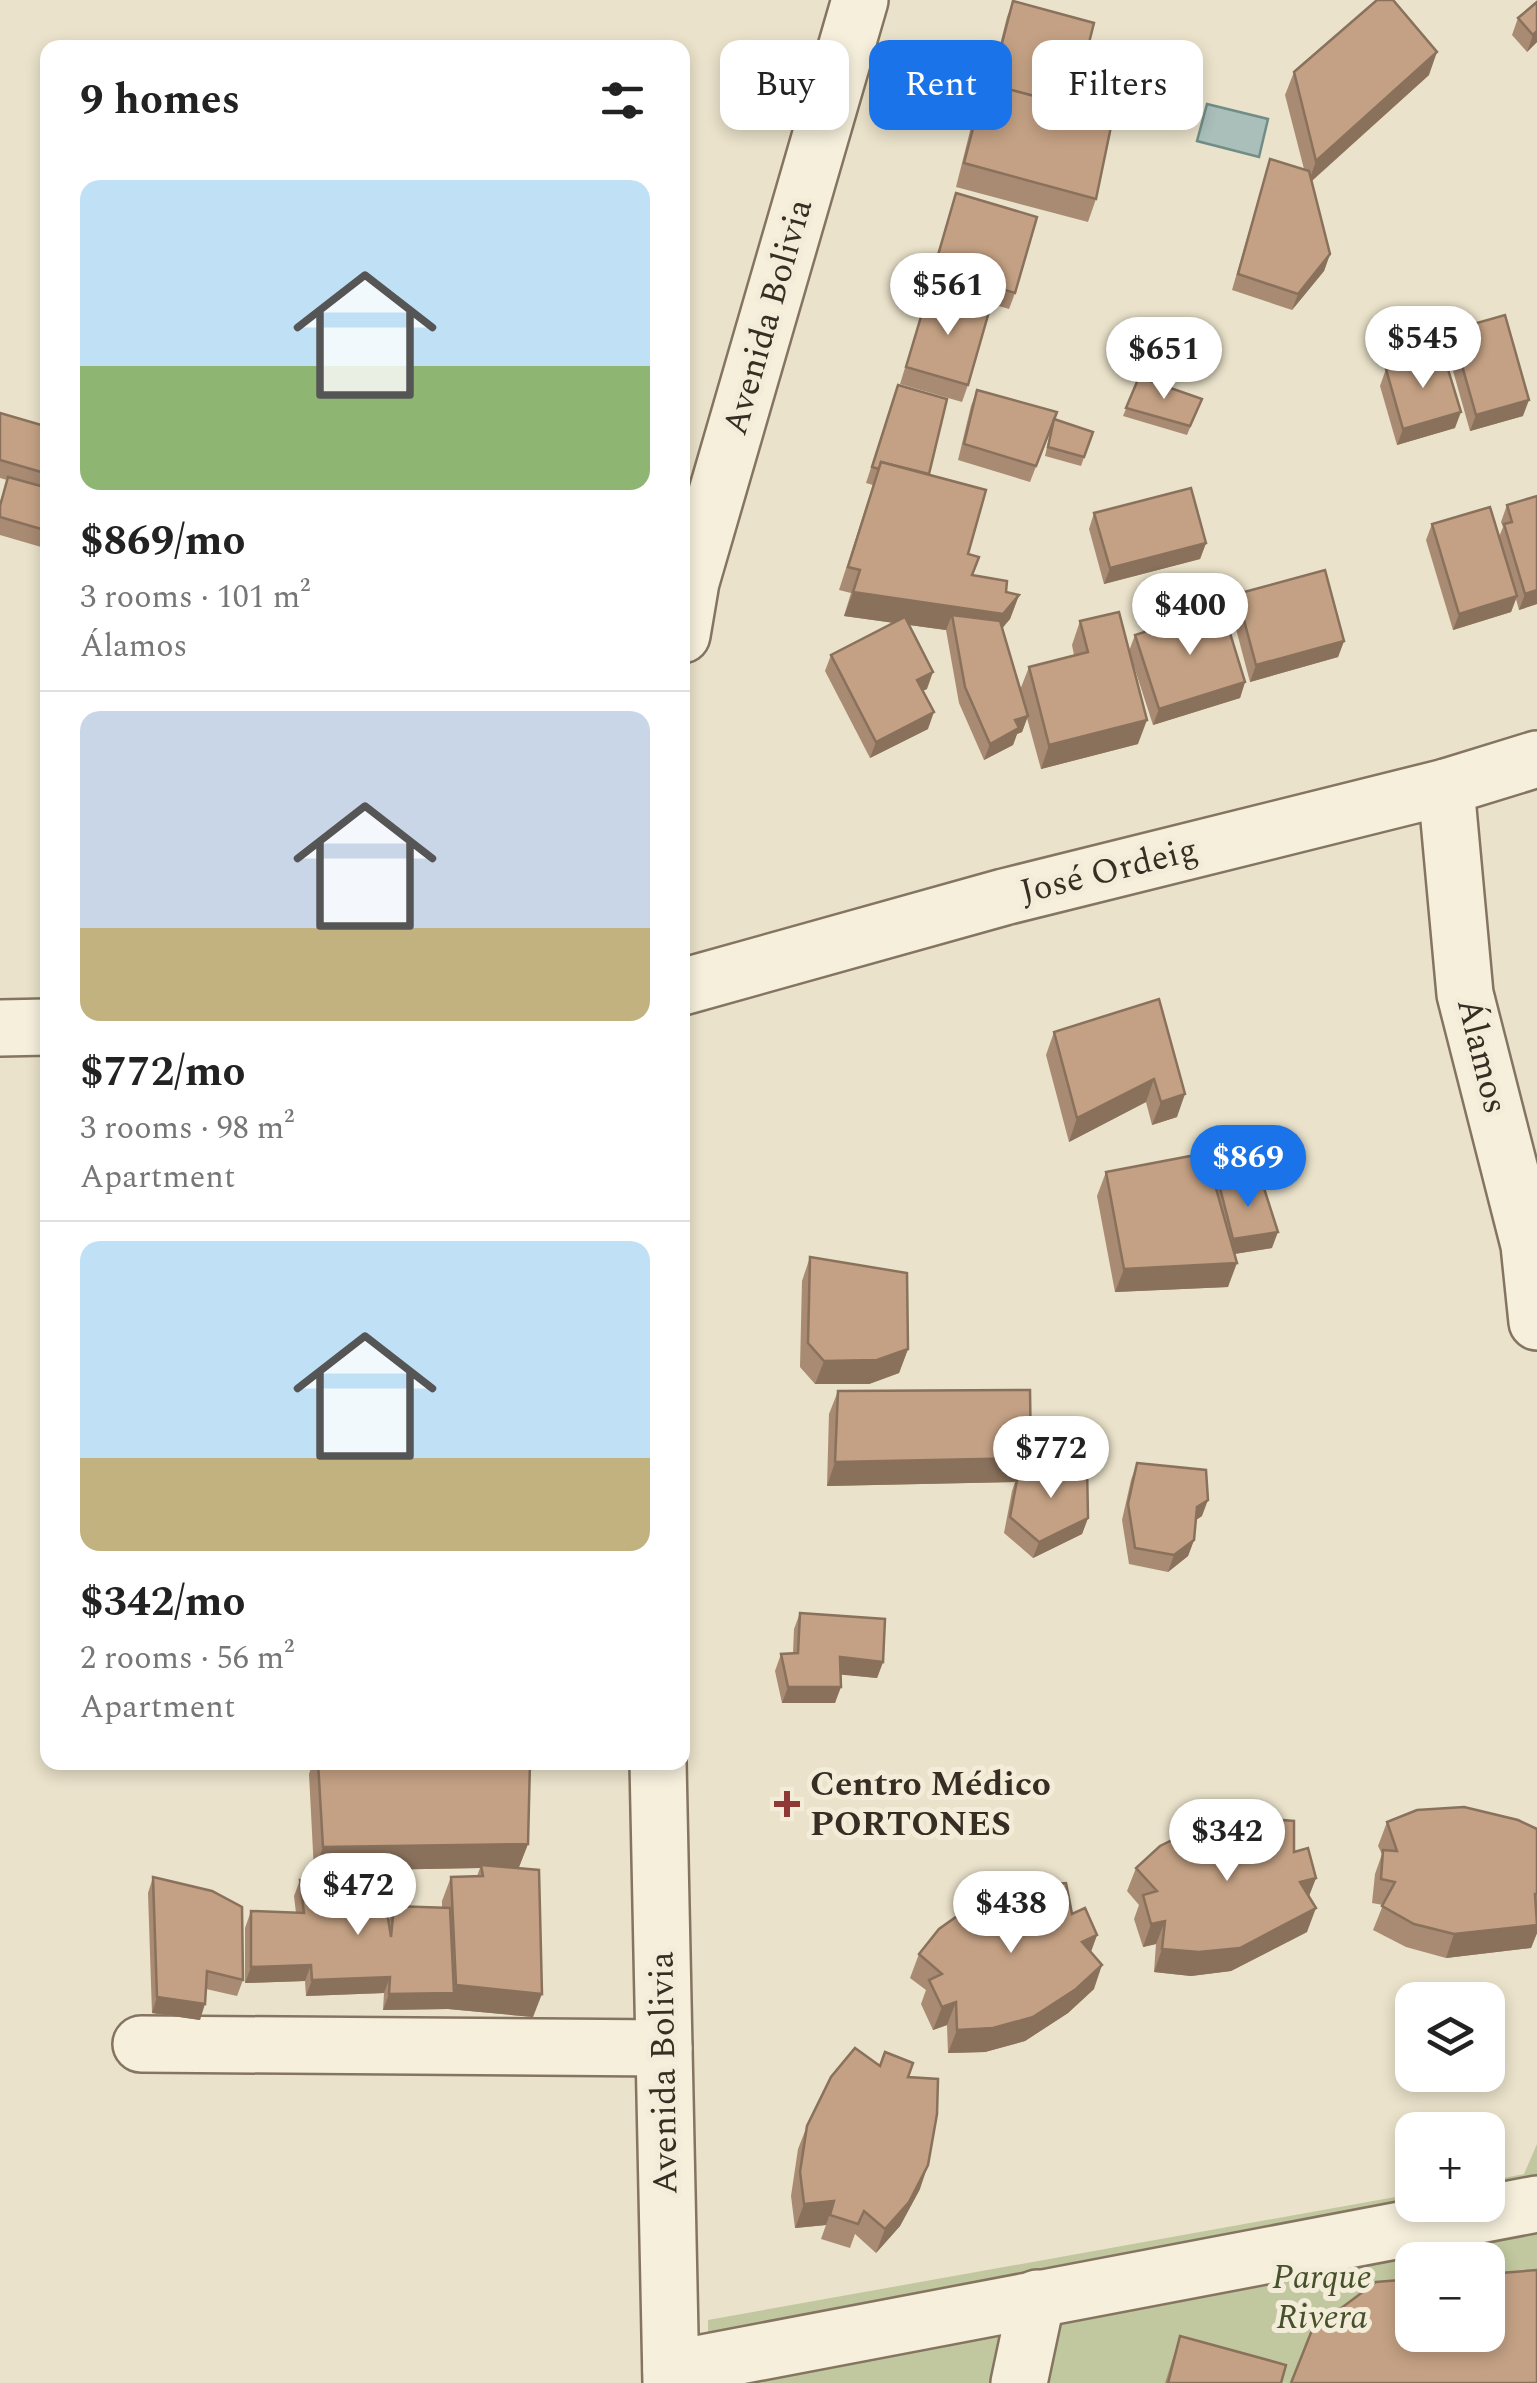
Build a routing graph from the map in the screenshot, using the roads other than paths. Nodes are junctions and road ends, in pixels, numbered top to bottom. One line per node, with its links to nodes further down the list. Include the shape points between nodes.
1 (860, 0): 2 (street, Avenida Bolivia)
2 (690, 588)
3 (1537, 759): 4 (street, José Ordeig)
4 (1446, 787): 5 (street, José Ordeig, via 1024,892); 8 (street, Álamos, via 1465,994 1529,1245)
5 (690, 985)
6 (0, 1028): 7 (street)
7 (40, 1028)
8 (1537, 1322)
9 (658, 1770): 11 (street, Avenida Bolivia)
10 (141, 2044): 11 (street)
11 (664, 2048): 14 (street, Avenida Bolivia)
12 (1537, 2204): 13 (street)
13 (1037, 2298): 14 (street); 15 (street)
14 (671, 2376)
15 (1019, 2383)

